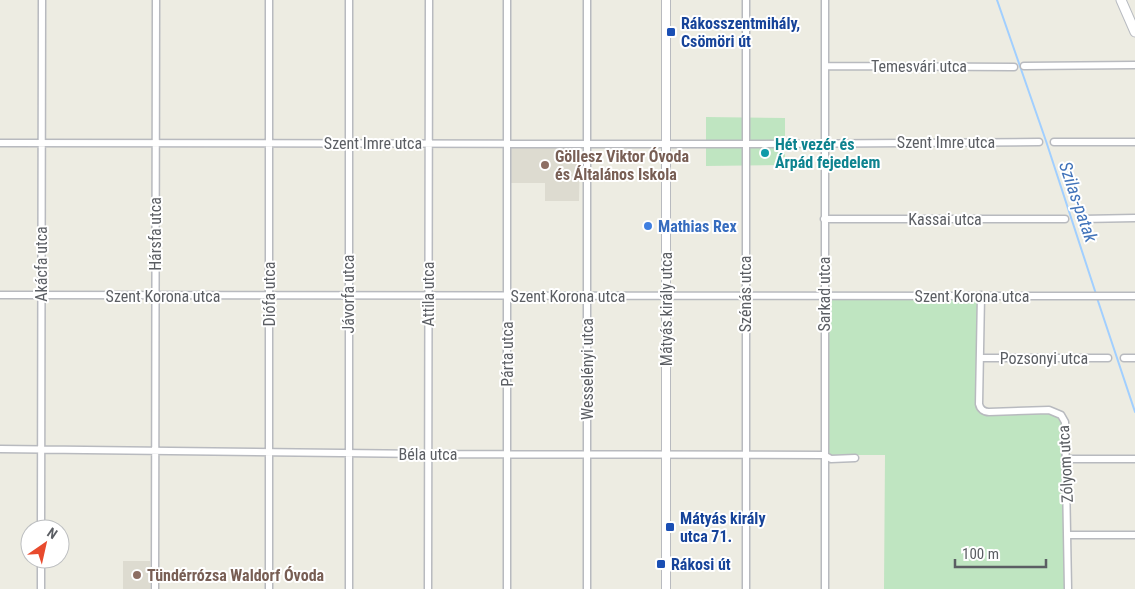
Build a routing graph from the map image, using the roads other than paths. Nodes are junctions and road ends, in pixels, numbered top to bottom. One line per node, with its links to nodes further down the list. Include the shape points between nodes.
1 (42, 0): 17 (street, Akácfa utca)
2 (156, 0): 18 (street, Hársfa utca)
3 (269, 0): 24 (street, Diófa utca)
4 (349, 0): 19 (street, Jávorfa utca)
5 (429, 0): 25 (street, Attila utca)
6 (507, 0): 29 (street, Párta utca)
7 (587, 0): 26 (street, Wesselényi utca)
8 (666, 0): 27 (street, Mátyás király utca)
9 (746, 0): 30 (street, Szénás utca)
10 (825, 0): 13 (street, Sarkad utca)
11 (1121, 0): 12 (main road)
12 (1135, 32)
13 (825, 66): 16 (street, Temesvári utca); 28 (street, Sarkad utca)
14 (1024, 66): 15 (street)
15 (1135, 66)
16 (1014, 67)
17 (41, 142): 18 (street, Szent Imre utca); 23 (street, Szent Imre utca); 39 (street, Akácfa utca)
18 (156, 142): 24 (street, Szent Imre utca); 36 (street, Hársfa utca)
19 (348, 142): 24 (street, Szent Imre utca); 25 (street, Szent Imre utca); 41 (street, Jávorfa utca)
20 (1039, 142): 28 (street, Szent Imre utca)
21 (1054, 142): 22 (street)
22 (1135, 142)
23 (0, 143)
24 (269, 143): 40 (street, Diófa utca)
25 (428, 143): 29 (street, Szent Imre utca); 42 (street, Attila utca)
26 (587, 143): 27 (street, Szent Imre utca); 29 (street, Szent Imre utca); 44 (street, Wesselényi utca)
27 (666, 143): 30 (street, Szent Imre utca); 37 (street, Mátyás király utca)
28 (824, 143): 30 (street, Szent Imre utca); 32 (street, Sarkad utca)
29 (507, 144): 43 (street, Párta utca)
30 (746, 144): 38 (street, Szénás utca)
31 (1135, 218): 33 (street)
32 (824, 219): 34 (street, Kassai utca); 45 (street, Sarkad utca)
33 (1082, 219)
34 (1065, 220)
35 (0, 295): 39 (street, Szent Korona utca)
36 (155, 295): 39 (street, Szent Korona utca); 40 (street, Szent Korona utca); 54 (street, Hársfa utca)
37 (666, 295): 38 (street, Szent Korona utca); 44 (street, Szent Korona utca); 61 (street, Mátyás király utca)
38 (745, 295): 45 (street, Szent Korona utca); 60 (street, Szénás utca)
39 (41, 296): 53 (street, Akácfa utca)
40 (269, 296): 41 (street, Szent Korona utca); 55 (street, Diófa utca)
41 (348, 296): 42 (street, Szent Korona utca); 56 (street, Jávorfa utca)
42 (429, 296): 43 (street, Szent Korona utca); 58 (street, Attila utca)
43 (507, 296): 44 (street, Szent Korona utca); 59 (street, Párta utca)
44 (587, 296): 57 (street, Wesselényi utca)
45 (824, 296): 46 (street, Szent Korona utca); 62 (street, Sarkad utca)
46 (981, 296): 47 (street, Szent Korona utca); 48 (street, Zólyom utca)
47 (1135, 296)
48 (981, 358): 49 (street, Pozsonyi utca); 64 (street, Zólyom utca, via 981,408 985,412 1045,410 1057,413 1065,422)
49 (1108, 358)
50 (1124, 358): 51 (street)
51 (1135, 358)
52 (0, 449): 53 (street, Béla utca)
53 (41, 449): 54 (street, Béla utca); 66 (street, Akácfa utca)
54 (155, 451): 55 (street, Béla utca); 71 (street, Hársfa utca)
55 (269, 451): 56 (street, Béla utca); 72 (street, Diófa utca)
56 (349, 453): 58 (street, Béla utca); 73 (street, Jávorfa utca)
57 (587, 453): 59 (street, Béla utca); 61 (street, Béla utca); 76 (street, Wesselényi utca)
58 (428, 454): 59 (street, Béla utca); 74 (street, Attila utca)
59 (507, 454): 75 (street, Párta utca)
60 (746, 454): 61 (street, Béla utca); 62 (street, Béla utca); 78 (street, Szénás utca)
61 (666, 455): 77 (street, Mátyás király utca)
62 (824, 455): 63 (street, Béla utca, via 832,459); 79 (street, Sarkad utca)
63 (855, 458)
64 (1066, 459): 65 (street); 67 (street, Zólyom utca)
65 (1135, 459)
66 (41, 519)
67 (1068, 535): 68 (street); 80 (street, Zólyom utca)
68 (1135, 535)
69 (41, 569): 70 (street)
70 (41, 589)
71 (155, 589)
72 (269, 589)
73 (349, 589)
74 (428, 589)
75 (507, 589)
76 (587, 589)
77 (666, 589)
78 (746, 589)
79 (825, 589)
80 (1068, 589)

